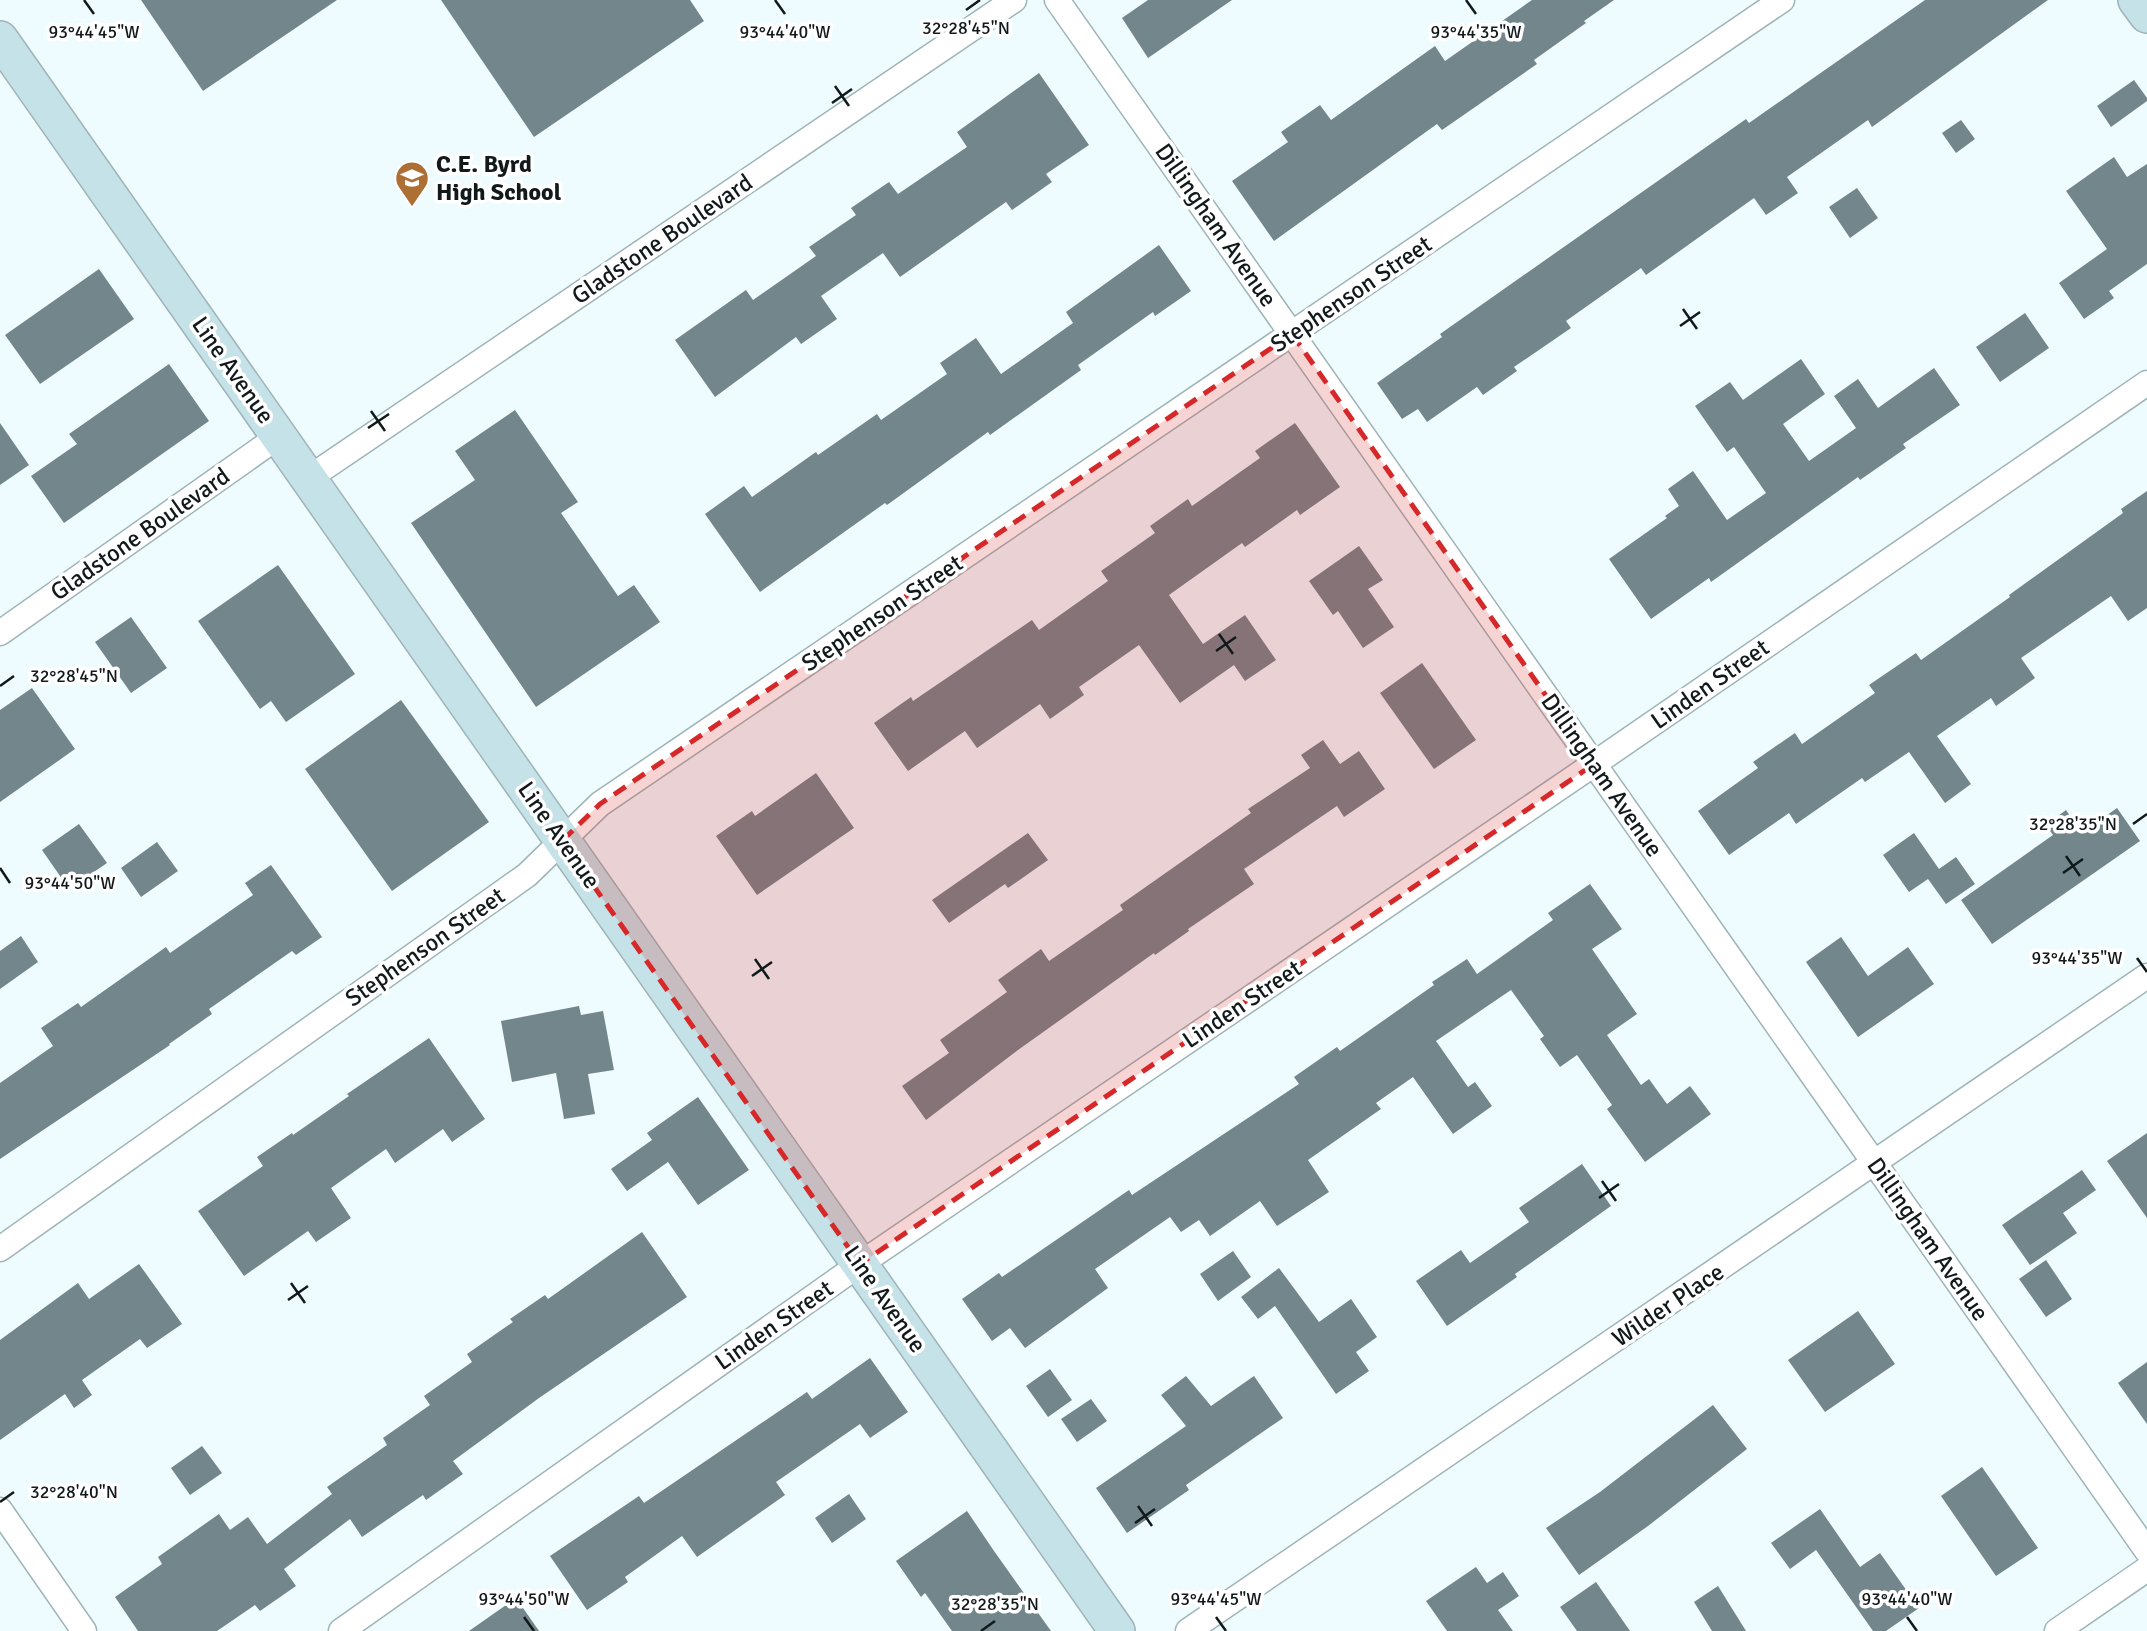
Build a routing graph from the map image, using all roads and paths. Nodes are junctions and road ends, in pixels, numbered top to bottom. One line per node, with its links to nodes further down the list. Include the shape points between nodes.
1 (1014, 0): 10 (street, Gladstone Boulevard)
2 (1057, 0): 7 (street, Dillingham Avenue)
3 (1782, 0): 7 (street, Stephenson Street)
4 (2136, 0): 5 (main road)
5 (2147, 15)
6 (0, 39): 9 (main road, Line Avenue)
7 (1292, 334): 12 (street, Dillingham Avenue); 13 (street, Stephenson Street, via 600,804)
8 (2147, 383): 12 (street, Linden Street)
9 (279, 436): 10 (main road, Line Avenue); 11 (street, Gladstone Boulevard)
10 (309, 478): 13 (main road, Line Avenue)
11 (0, 633)
12 (1594, 764): 15 (street, Dillingham Avenue); 17 (street, Linden Street)
13 (562, 841): 16 (street, Stephenson Street, via 527,875); 17 (main road, Line Avenue)
14 (2147, 976): 15 (street, Wilder Place)
15 (1875, 1163): 19 (street, Dillingham Avenue); 24 (street, Wilder Place)
16 (0, 1249)
17 (860, 1264): 22 (street, Linden Street); 23 (main road, Line Avenue)
18 (0, 1510): 21 (street)
19 (2147, 1551)
20 (2147, 1569): 25 (street)
21 (84, 1631)
22 (341, 1631)
23 (1117, 1631)
24 (1188, 1631)
25 (2057, 1631)

